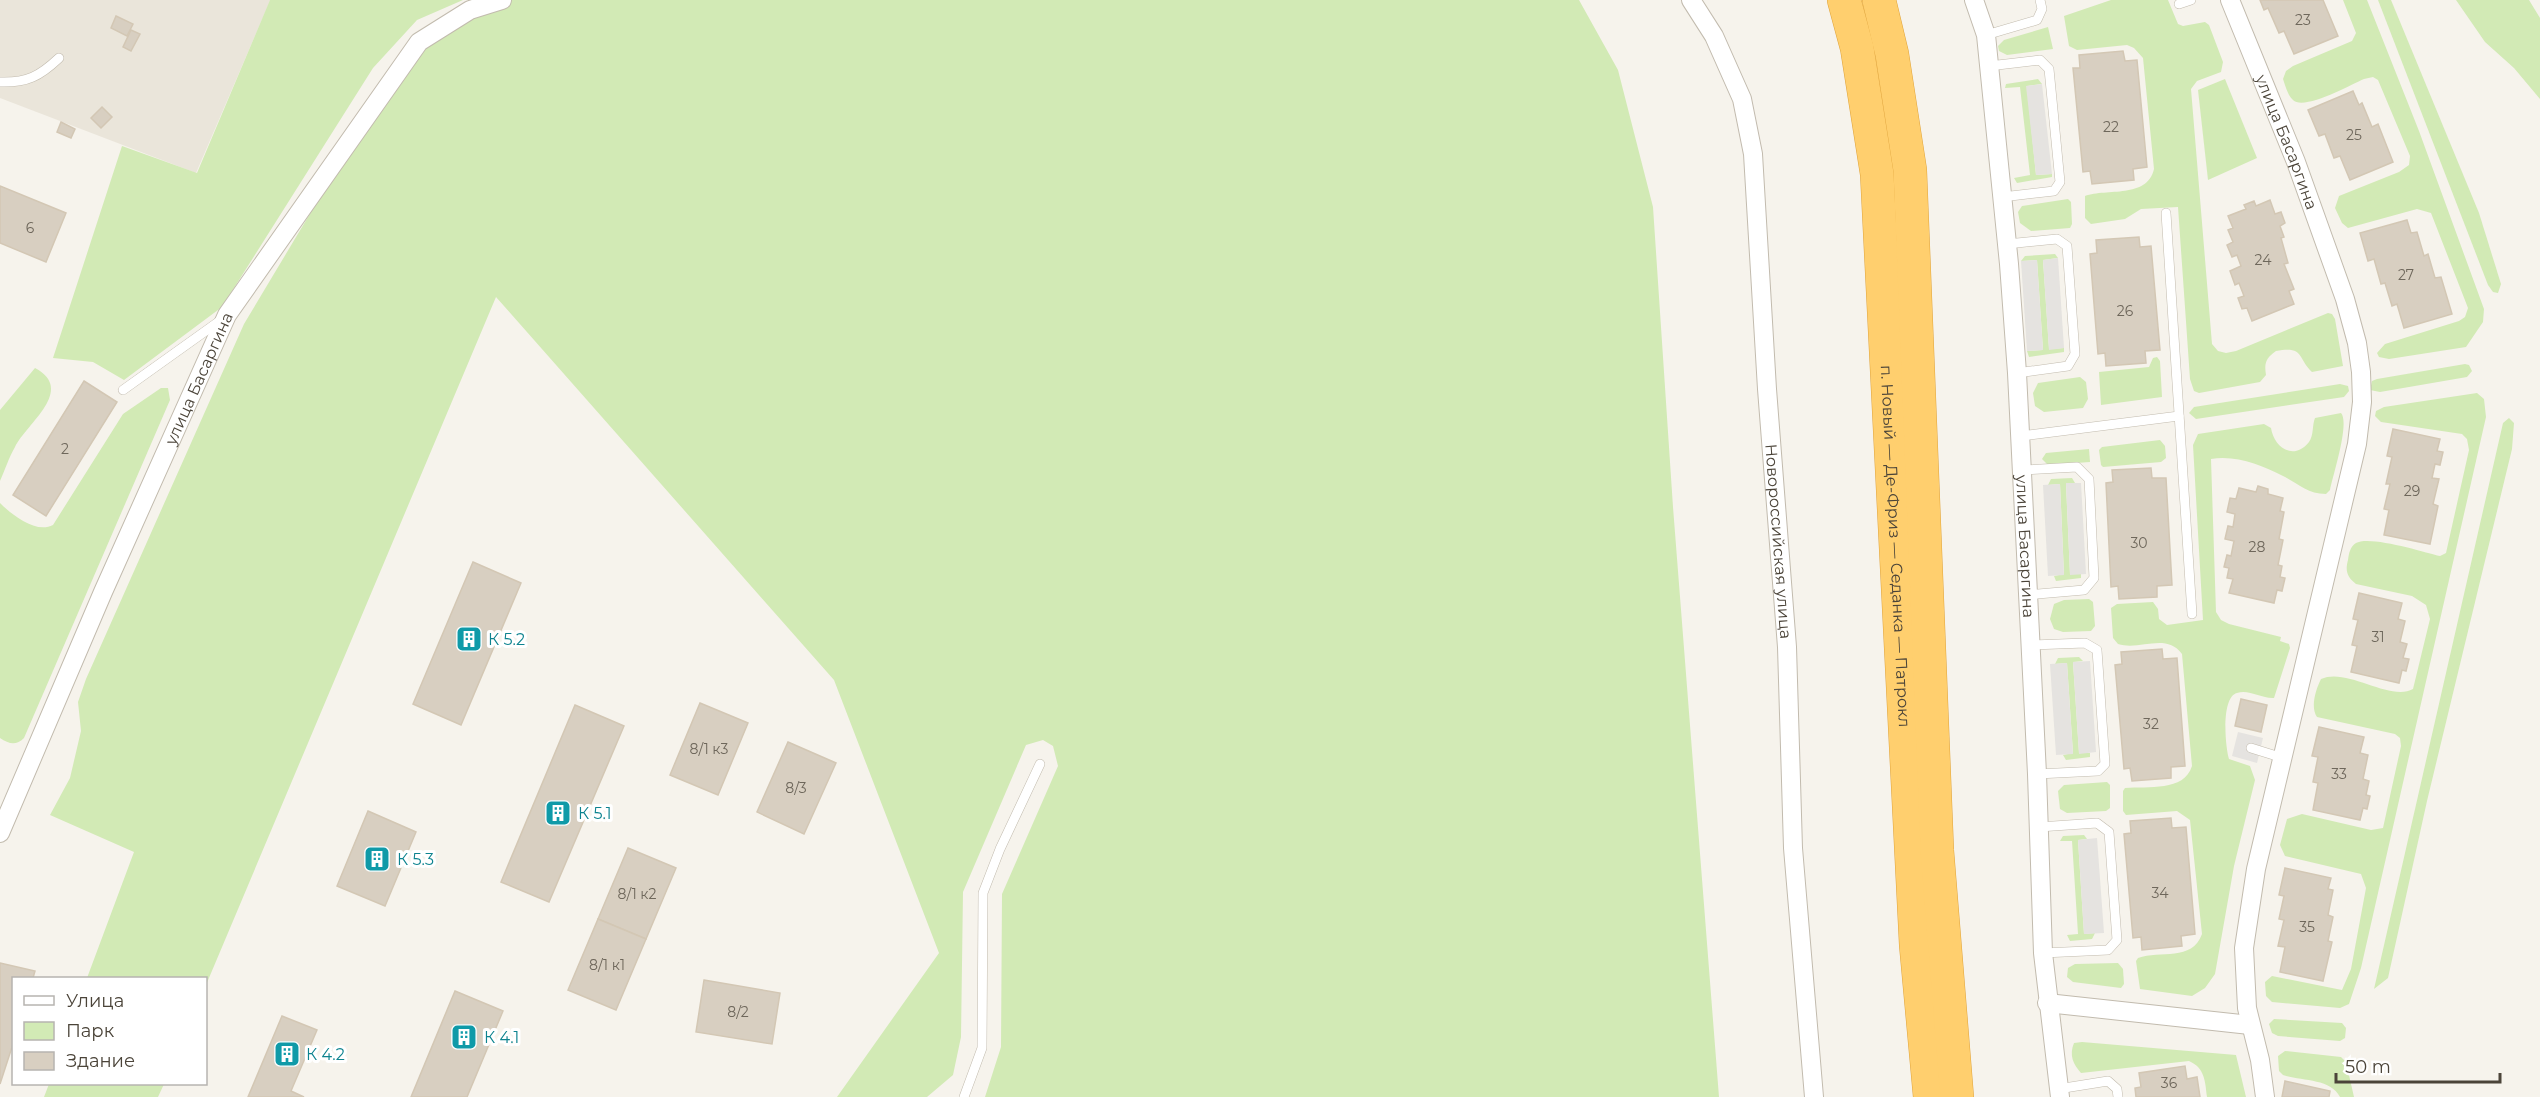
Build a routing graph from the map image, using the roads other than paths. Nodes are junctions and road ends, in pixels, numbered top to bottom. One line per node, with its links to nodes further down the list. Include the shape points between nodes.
1 (502, 0): 17 (street, улица Басаргина, via 470,10 419,42)
2 (1691, 0): 37 (street, Новороссийская улица, via 1714,36 1742,99 1753,153 1787,647 1794,860)
3 (1844, 0): 38 (highway, п. Новый — Де-Фриз — Седанка — Патрокл, via 1857,48 1877,174 1916,945)
4 (1879, 0): 39 (highway, п. Новый — Де-Фриз — Седанка — Патрокл, via 1892,54 1910,170 1937,850)
5 (1974, 0): 10 (street, улица Басаргина)
6 (2040, 0): 10 (lane, via 2042,9 2037,20)
7 (2191, 0): 9 (lane)
8 (2230, 0): 27 (street, улица Басаргина, via 2296,162 2345,299 2357,343 2361,378 2358,444)
9 (2179, 4)
10 (1986, 35): 12 (street, улица Басаргина)
11 (59, 58): 13 (lane, via 30,80)
12 (1989, 66): 14 (street, улица Басаргина); 14 (lane, via 2040,60 2049,69 2060,182 2054,191)
13 (0, 82)
14 (2002, 197): 16 (street, улица Басаргина)
15 (2166, 213): 20 (lane)
16 (2007, 244): 18 (street, улица Басаргина); 18 (lane, via 2057,239 2067,246 2075,354 2068,366)
17 (227, 315): 19 (lane); 31 (street, улица Басаргина, via 102,592)
18 (2017, 373): 21 (street, улица Басаргина)
19 (123, 390)
20 (2179, 416): 21 (lane); 24 (lane)
21 (2021, 436): 22 (street, улица Басаргина)
22 (2023, 470): 23 (street, улица Басаргина); 23 (lane, via 2077,467 2089,479 2094,578 2084,590)
23 (2027, 595): 25 (street, улица Басаргина)
24 (2192, 614)
25 (2030, 645): 29 (street, улица Басаргина); 29 (lane, via 2085,643 2097,650 2105,764 2098,771)
26 (2251, 748): 27 (lane)
27 (2283, 758): 34 (street, улица Басаргина, via 2256,869 2244,948)
28 (1040, 764): 36 (lane, via 983,893 982,1048)
29 (2037, 774): 30 (street, улица Басаргина)
30 (2039, 826): 32 (street, улица Басаргина); 32 (lane, via 2097,823 2109,832 2117,940 2108,950)
31 (0, 833)
32 (2043, 953): 33 (street, улица Басаргина)
33 (2047, 1003): 34 (street); 35 (street, улица Басаргина)
34 (2250, 1025): 41 (street, улица Басаргина)
35 (2059, 1093): 40 (lane, via 2108,1082 2117,1089)
36 (964, 1097)
37 (1814, 1097)
38 (1930, 1097)
39 (1957, 1097)
40 (2118, 1097)
41 (2265, 1097)

